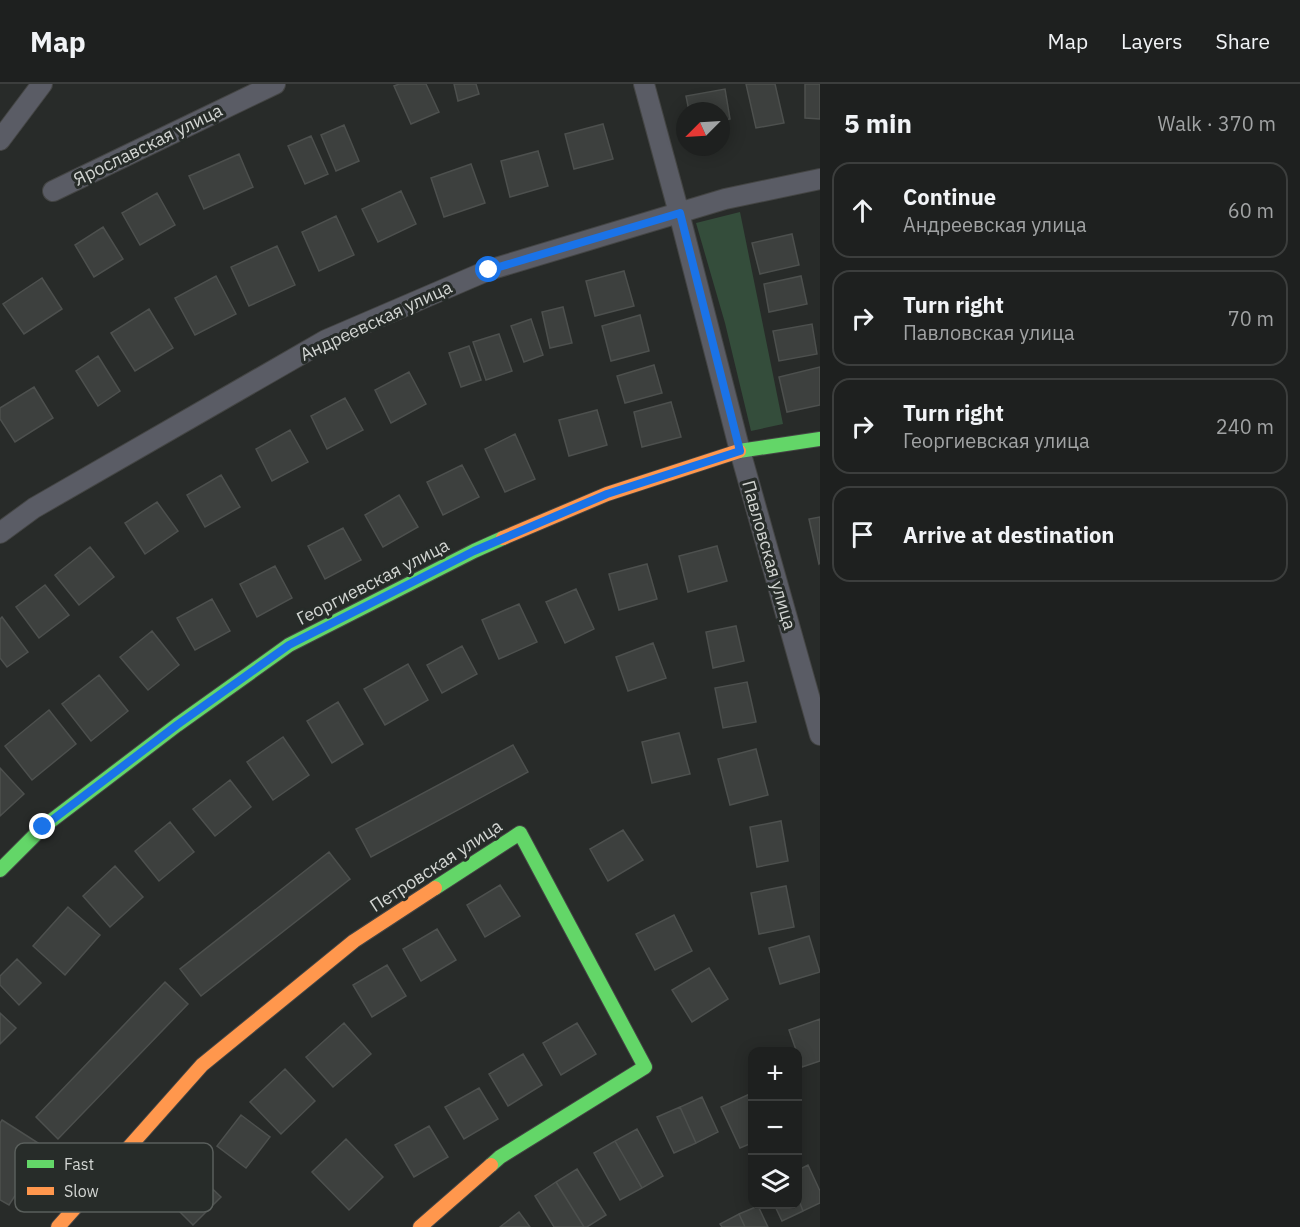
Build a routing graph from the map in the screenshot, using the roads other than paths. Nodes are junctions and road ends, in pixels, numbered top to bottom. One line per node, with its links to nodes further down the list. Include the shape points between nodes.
1 (42, 84): 4 (street)
2 (275, 84): 6 (street, Ярославская улица)
3 (644, 84): 7 (street, Павловская улица)
4 (0, 141)
5 (820, 179): 7 (street, Андреевская улица)
6 (53, 191)
7 (680, 213): 9 (street, Павловская улица); 10 (street, Андреевская улица, via 489,270 326,340 34,507)
8 (820, 439): 9 (street, Георгиевская улица)
9 (740, 451): 11 (street, Павловская улица); 13 (street, Георгиевская улица, via 607,494 474,551 289,645 43,827)
10 (0, 533)
11 (817, 712): 12 (street, Павловская улица)
12 (820, 735)
13 (0, 870)
14 (133, 1143): 17 (street, Петровская улица, via 202,1065 354,941 520,833 645,1067 500,1157)
15 (71, 1212): 16 (street, Петровская улица)
16 (58, 1227)
17 (420, 1227)

